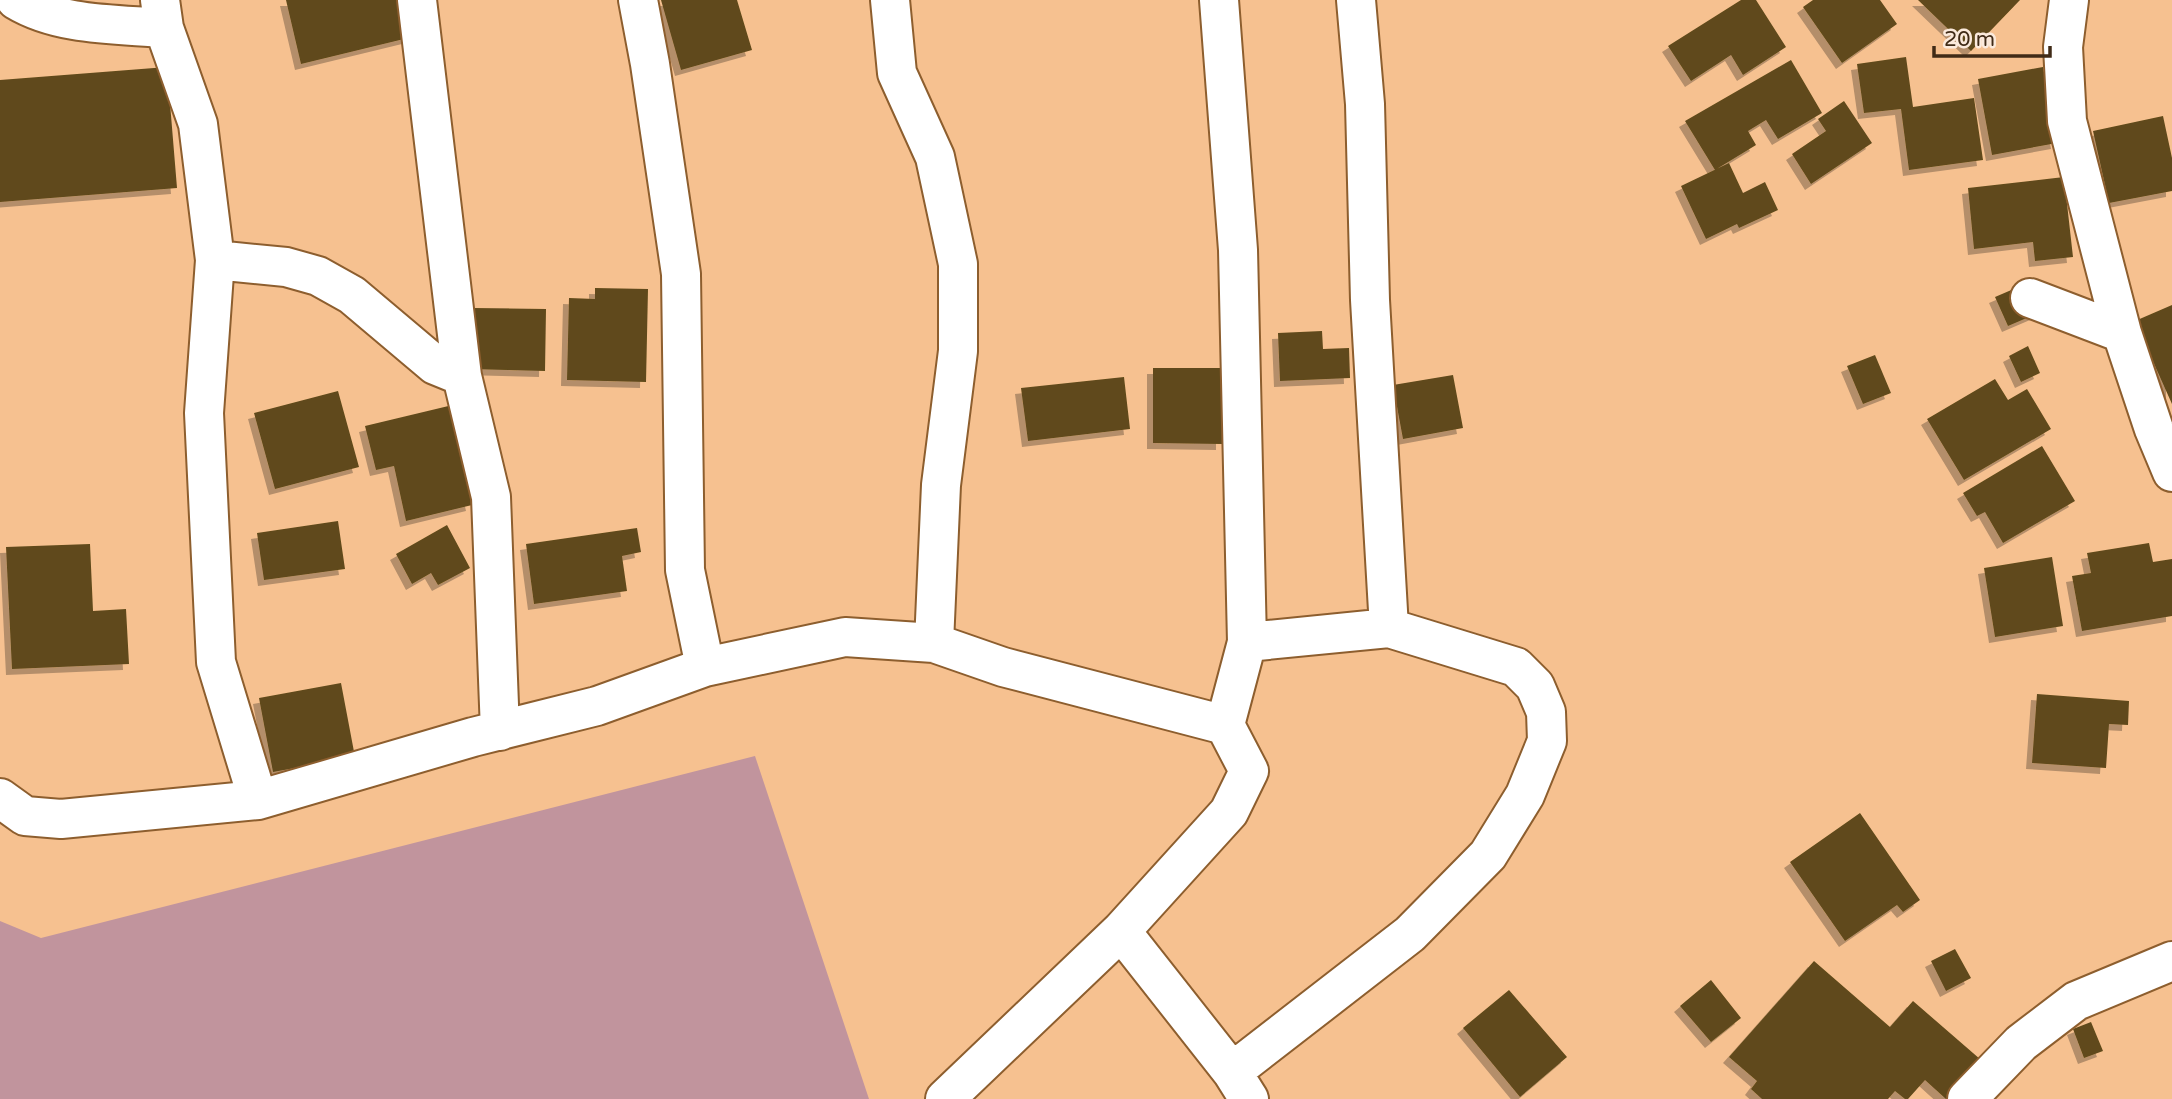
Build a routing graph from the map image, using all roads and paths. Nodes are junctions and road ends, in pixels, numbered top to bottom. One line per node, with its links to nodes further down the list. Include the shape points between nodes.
1 (16, 0): 8 (street, via 80,21)
2 (417, 0): 12 (street)
3 (638, 0): 17 (street, via 681,274 685,570)
4 (890, 0): 16 (street, via 897,73 935,157 958,264 958,351 941,485)
5 (1219, 0): 15 (street, via 1238,250)
6 (1356, 0): 14 (street, via 1365,104 1370,300)
7 (2069, 0): 11 (street, via 2063,47 2067,121)
8 (162, 14): 9 (street, via 198,124)
9 (215, 260): 12 (street, via 286,267 318,276 352,295 435,365); 21 (street, via 204,413 216,662)
10 (2030, 298): 11 (street)
11 (2122, 333): 13 (street)
12 (462, 376): 19 (street, via 491,497)
13 (2172, 472)
14 (1389, 628): 15 (street); 24 (street, via 1516,667 1535,686 1546,712 1547,741 1525,794 1488,855 1410,934)
15 (1247, 642): 18 (street)
16 (934, 643): 17 (street, via 845,637); 18 (street, via 1003,667)
17 (705, 667): 19 (street, via 597,706)
18 (1225, 725): 22 (street, via 1249,771 1229,812)
19 (500, 731): 21 (street)
20 (0, 798): 21 (street, via 25,816 61,819)
21 (258, 800)
22 (1121, 931): 24 (street); 25 (street)
23 (2172, 961): 26 (street, via 2076,1001 2021,1043)
24 (1240, 1085)
25 (945, 1099)
26 (1967, 1099)

